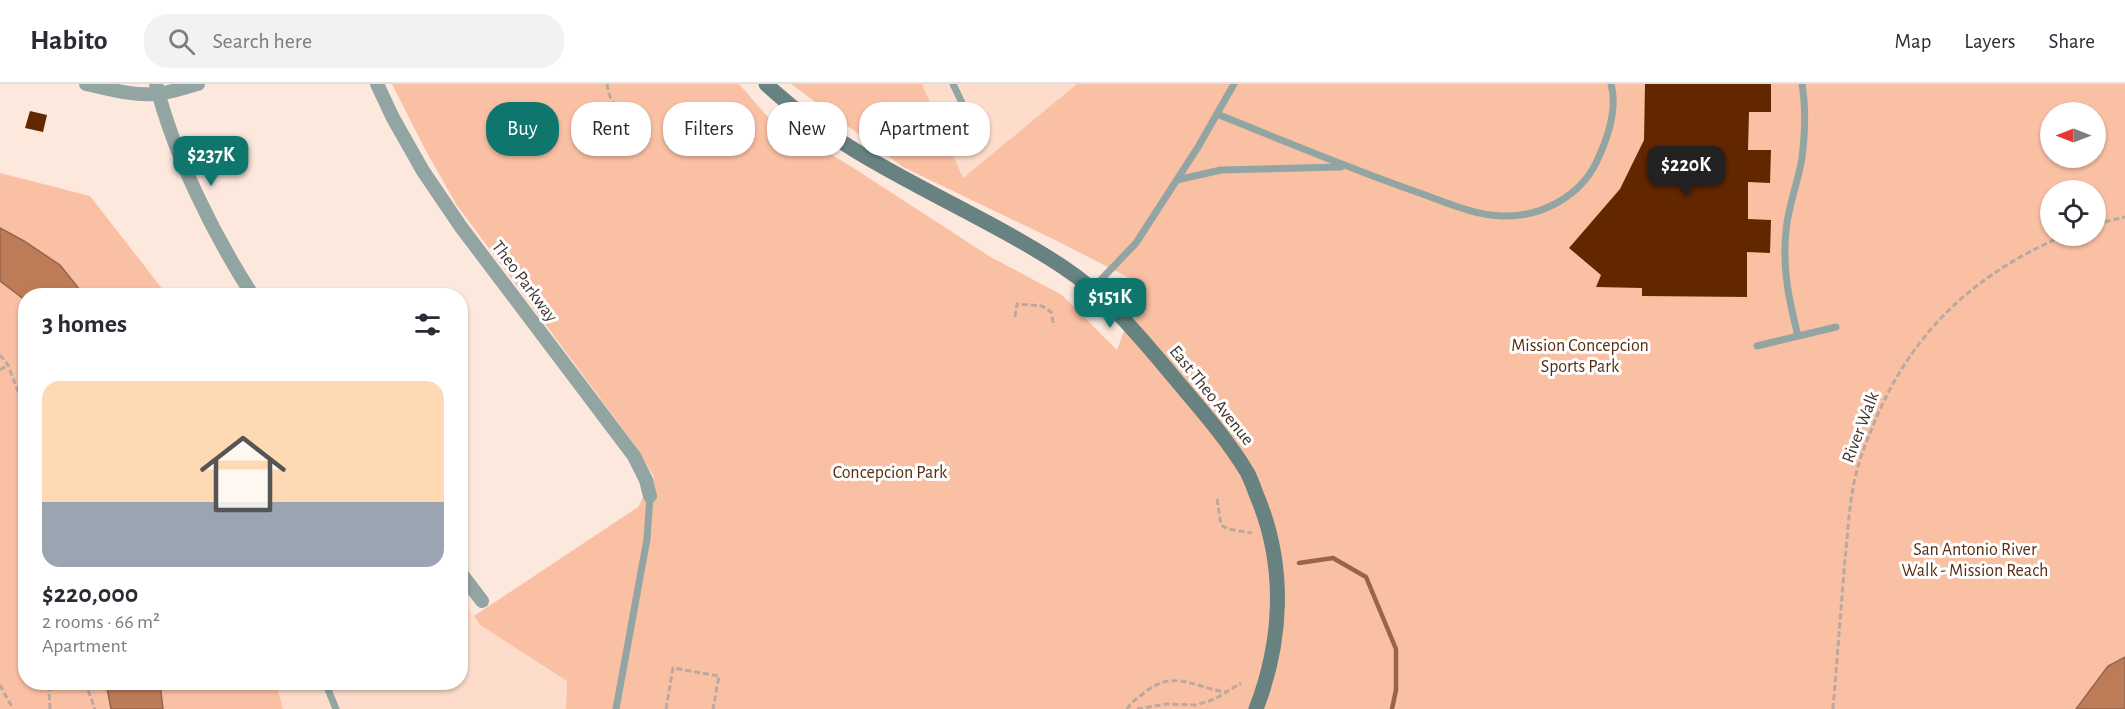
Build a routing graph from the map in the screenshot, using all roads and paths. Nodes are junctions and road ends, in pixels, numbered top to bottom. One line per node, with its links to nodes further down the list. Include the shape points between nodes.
1 (86, 84): 10 (street, via 123,92)
2 (198, 84): 10 (street)
3 (377, 84): 30 (street, Theo Parkway, via 423,171 634,456)
4 (607, 84): 11 (path)
5 (766, 84): 20 (street, East Theo Avenue, via 826,132 1062,266)
6 (953, 84): 12 (lane)
7 (1234, 84): 13 (lane)
8 (1611, 84): 14 (lane, via 1612,117 1590,176 1560,203 1529,214 1502,216 1470,211)
9 (1802, 84): 24 (lane, via 1802,159 1786,229 1785,264 1786,289)
10 (157, 89): 19 (street, via 210,223)
11 (612, 102)
12 (962, 102)
13 (1217, 114): 14 (lane); 15 (lane)
14 (1347, 167): 15 (lane, via 1221,170)
15 (1177, 180): 20 (lane, via 1136,243)
16 (2125, 217): 17 (path)
17 (2106, 222)
18 (2040, 245): 51 (path, River Walk, via 1979,283 1944,315 1911,352 1888,391 1855,478)
19 (248, 288)
20 (1093, 288): 50 (street, East Theo Avenue, via 1136,332 1223,436 1248,474 1266,517 1276,560 1279,606 1275,648)
21 (1015, 317): 22 (path, via 1017,304 1042,306 1052,312)
22 (1054, 326)
23 (1836, 327): 24 (lane)
24 (1798, 336): 25 (lane)
25 (1757, 346)
26 (0, 355): 27 (path)
27 (8, 365): 28 (path); 29 (path)
28 (0, 370)
29 (18, 391)
30 (650, 496): 45 (lane, via 647,538)
31 (1217, 499): 32 (path, via 1221,525)
32 (1252, 534)
33 (468, 583): 34 (street)
34 (482, 601)
35 (1241, 683): 40 (path)
36 (0, 685): 41 (path)
37 (50, 690): 42 (path)
38 (88, 690): 43 (path)
39 (328, 690): 44 (lane)
40 (1226, 692): 48 (path, via 1176,680 1162,681); 49 (path, via 1196,705 1166,704)
41 (13, 709)
42 (50, 709)
43 (95, 709)
44 (336, 709)
45 (616, 709)
46 (666, 709): 47 (path, via 674,668 719,676)
47 (713, 709)
48 (1127, 709)
49 (1137, 709)
50 (1256, 709)
51 (1833, 709)

